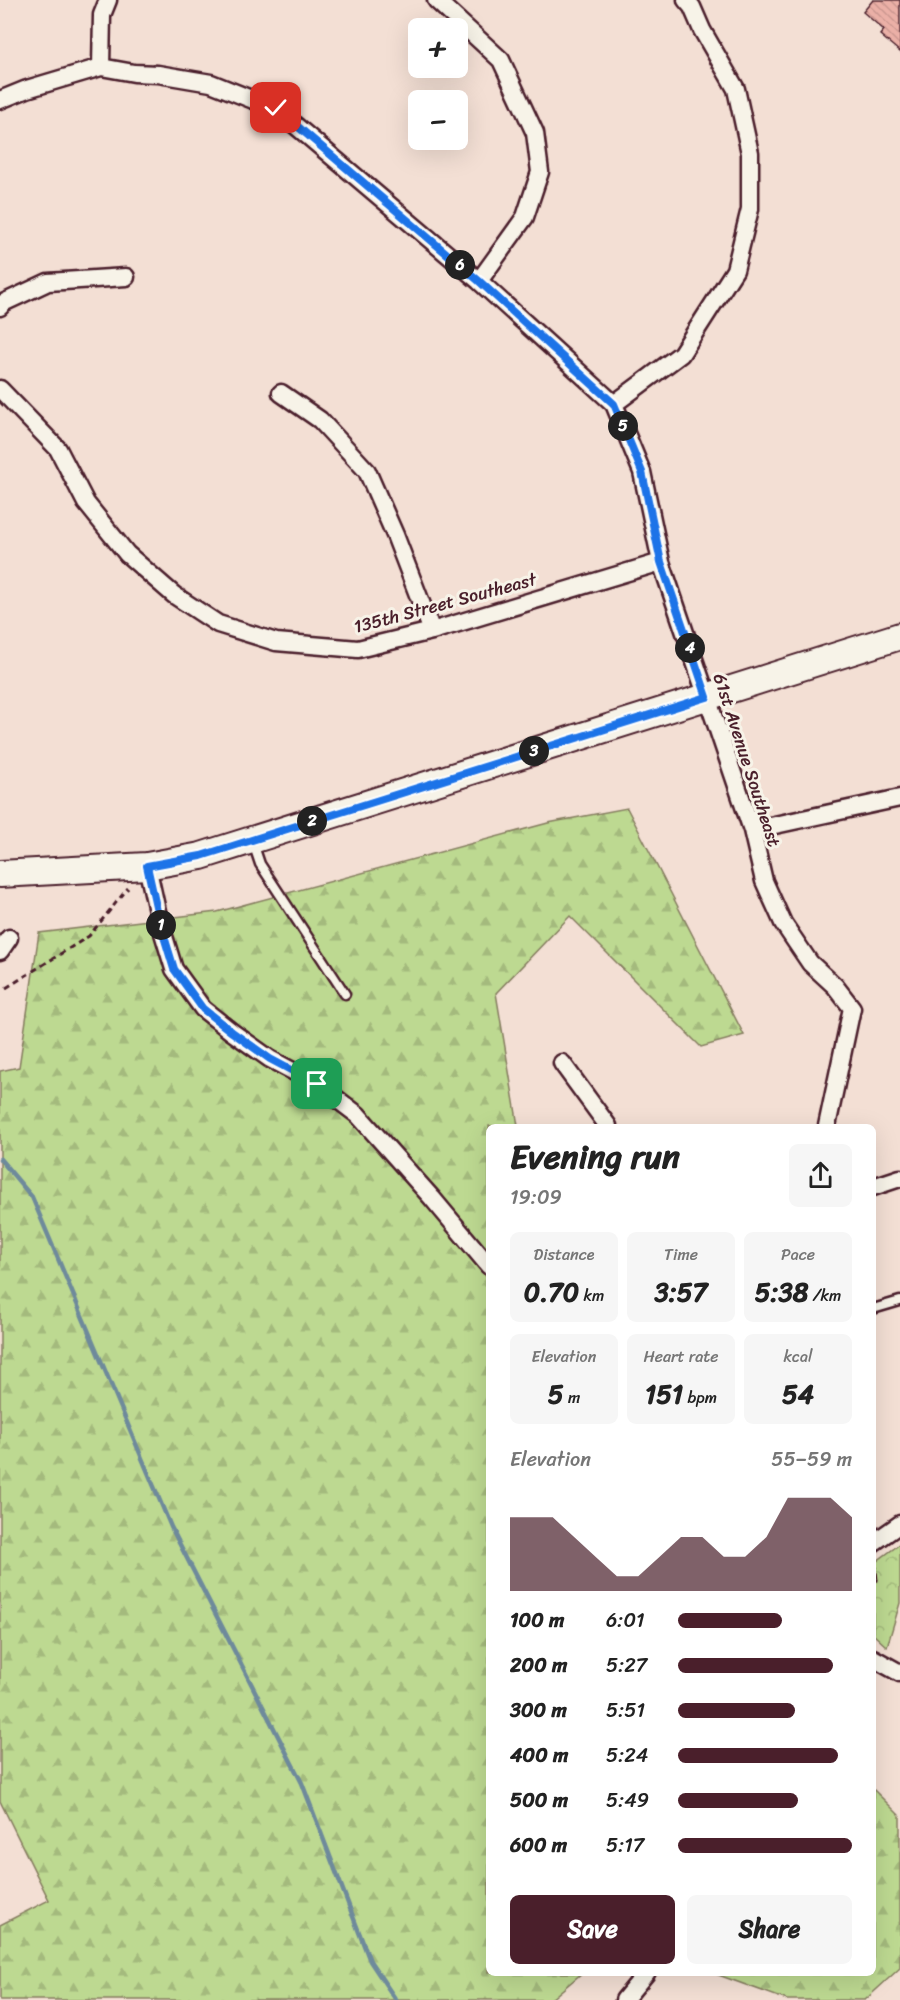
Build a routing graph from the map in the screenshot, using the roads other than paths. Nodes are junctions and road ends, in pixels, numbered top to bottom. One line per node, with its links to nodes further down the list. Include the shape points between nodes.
1 (108, 0): 4 (street, via 102,15)
2 (436, 0): 7 (street, via 501,60 535,133 540,172 525,217)
3 (692, 2): 11 (street, via 702,30 736,89 750,153 750,209 735,270 681,354)
4 (102, 67): 5 (street); 7 (street, 61st Avenue Southeast, via 212,84 276,108)
5 (0, 100)
6 (126, 277): 8 (street, via 48,282)
7 (479, 281): 11 (street, 61st Avenue Southeast)
8 (0, 307)
9 (0, 389): 13 (street, 135th Street Southeast, via 58,449 86,503 127,554 174,596 218,624 276,642 358,649)
10 (281, 393): 13 (street, via 320,420 367,471)
11 (614, 404): 12 (street, 61st Avenue Southeast, via 642,472)
12 (661, 562): 13 (street, 135th Street Southeast); 15 (street, 61st Avenue Southeast)
13 (432, 631)
14 (900, 636): 15 (main road)
15 (707, 697): 17 (street, 61st Avenue Southeast); 18 (main road)
16 (900, 798): 17 (street)
17 (752, 830): 24 (street, 61st Avenue Southeast, via 764,881 783,923 810,963 852,1008)
18 (252, 840): 19 (main road, via 201,856); 21 (lane, via 260,864)
19 (147, 866): 20 (main road); 27 (street, via 174,969 203,1009 358,1115)
20 (0, 874)
21 (345, 994)
22 (562, 1063): 23 (street)
23 (608, 1124)
24 (827, 1124)
25 (900, 1178): 26 (street)
26 (876, 1186)
27 (486, 1262)
28 (900, 1301): 29 (lane)
29 (876, 1308)
30 (900, 1524): 31 (street)
31 (876, 1541)
32 (876, 1660): 33 (street)
33 (900, 1673)
34 (644, 1976): 35 (street)
35 (624, 2000)

